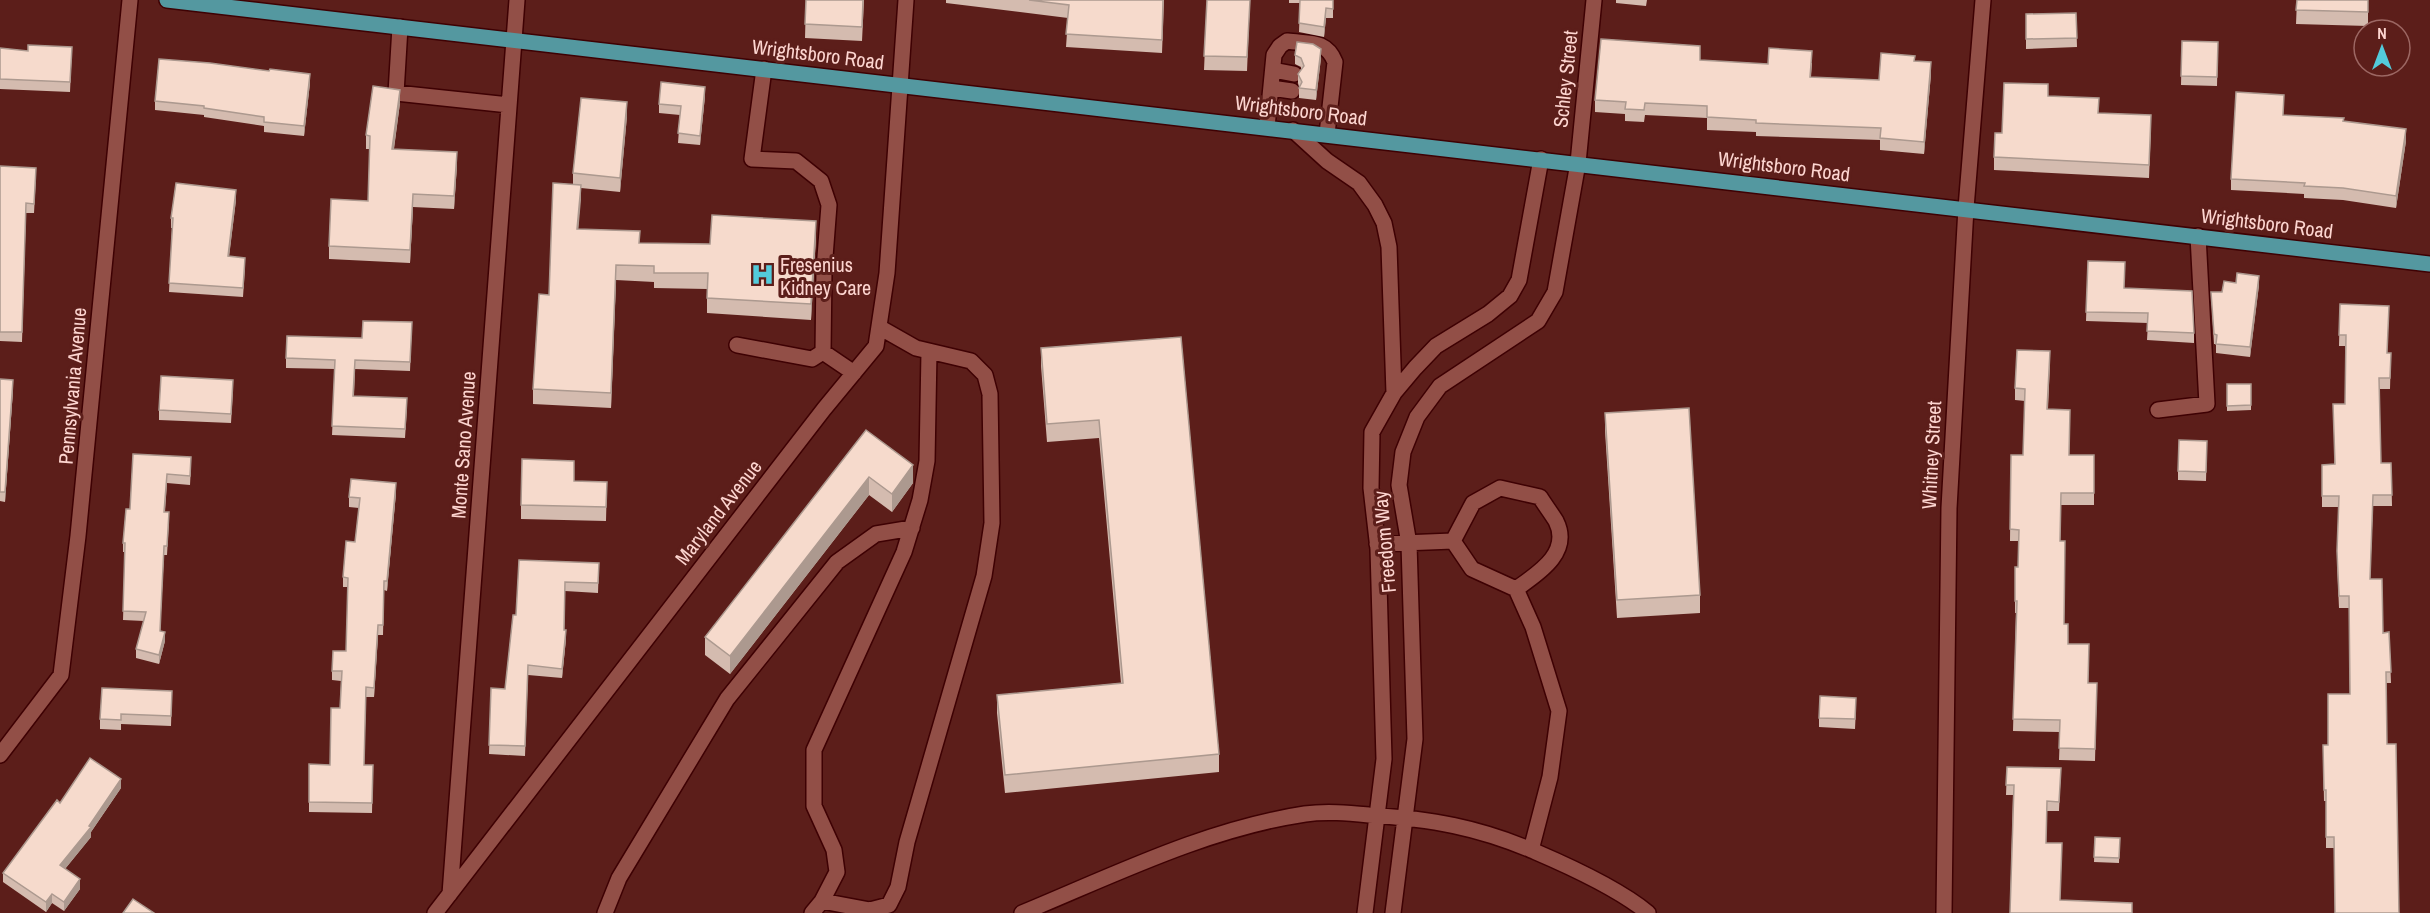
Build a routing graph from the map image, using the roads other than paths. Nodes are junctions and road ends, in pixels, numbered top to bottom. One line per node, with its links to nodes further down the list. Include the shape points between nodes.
1 (130, 0): 36 (street, Pennsylvania Avenue, via 61,675)
2 (167, 0): 7 (main road, Wrightsboro Road)
3 (517, 0): 8 (street, Monte Sano Avenue)
4 (906, 0): 12 (street, Maryland Avenue)
5 (1594, 0): 20 (street, Schley Street)
6 (1983, 0): 21 (street, Whitney Street)
7 (400, 27): 8 (main road, Wrightsboro Road); 15 (street, via 396,93)
8 (514, 40): 9 (main road, Wrightsboro Road); 15 (street, Monte Sano Avenue)
9 (764, 69): 12 (main road, Wrightsboro Road); 26 (street, via 752,159 796,161 821,181 829,205)
10 (1273, 70): 11 (street); 13 (street); 18 (street, via 1275,55 1287,41 1324,45 1331,52 1335,62 1326,78 1324,96)
11 (1294, 74)
12 (900, 85): 16 (main road, Wrightsboro Road); 24 (street, Maryland Avenue, via 887,273)
13 (1271, 88): 14 (street); 16 (street)
14 (1292, 91)
15 (509, 105): 40 (street, Monte Sano Avenue)
16 (1267, 127): 17 (main road, Wrightsboro Road)
17 (1293, 130): 18 (main road, Wrightsboro Road); 29 (street, via 1326,161 1359,183 1384,223 1389,247)
18 (1327, 134): 19 (main road, Wrightsboro Road)
19 (1541, 159): 20 (main road, Wrightsboro Road); 29 (street, Freedom Way, via 1519,280 1510,296 1436,346)
20 (1578, 163): 21 (main road, Wrightsboro Road); 34 (street, Freedom Way, via 1554,292 1538,321 1440,386 1417,417 1403,452 1399,485)
21 (1966, 208): 22 (main road, Wrightsboro Road); 49 (street, Whitney Street, via 1949,508)
22 (2198, 236): 23 (main road, Wrightsboro Road); 30 (street, via 2207,404)
23 (2430, 264)
24 (879, 327): 27 (street); 28 (street, Maryland Avenue, via 876,346)
25 (737, 345): 26 (street, via 812,358)
26 (823, 352): 28 (street)
27 (929, 352): 31 (street, via 927,461); 41 (street, via 972,361 985,375 990,394 992,523 984,576 907,842 898,887 889,905 870,910)
28 (854, 373): 40 (street, Maryland Avenue)
29 (1394, 393): 33 (street, Freedom Way, via 1372,432 1371,488)
30 (2158, 410)
31 (912, 528): 41 (street, via 814,750 814,806 834,850 837,872); 43 (street, via 876,534 837,562 727,699 618,878)
32 (1452, 541): 34 (street); 35 (street, via 1472,569); 35 (street, via 1473,503 1500,488 1540,497 1557,524 1560,545 1547,567)
33 (1377, 544): 34 (street); 37 (street, Freedom Way, via 1384,759)
34 (1409, 544): 38 (street, Freedom Way, via 1415,739)
35 (1516, 589): 39 (street, via 1533,627 1559,711 1550,777)
36 (0, 755)
37 (1377, 815): 38 (street); 45 (street, via 1307,814 1221,832); 46 (street, Freedom Way)
38 (1407, 818): 39 (street, via 1492,834); 47 (street, Freedom Way)
39 (1531, 850): 48 (street, via 1637,903)
40 (450, 894): 42 (street, Maryland Avenue)
41 (822, 901): 44 (street)
42 (435, 913)
43 (605, 913)
44 (812, 913)
45 (1022, 913)
46 (1365, 913)
47 (1393, 913)
48 (1648, 913)
49 (1944, 913)

